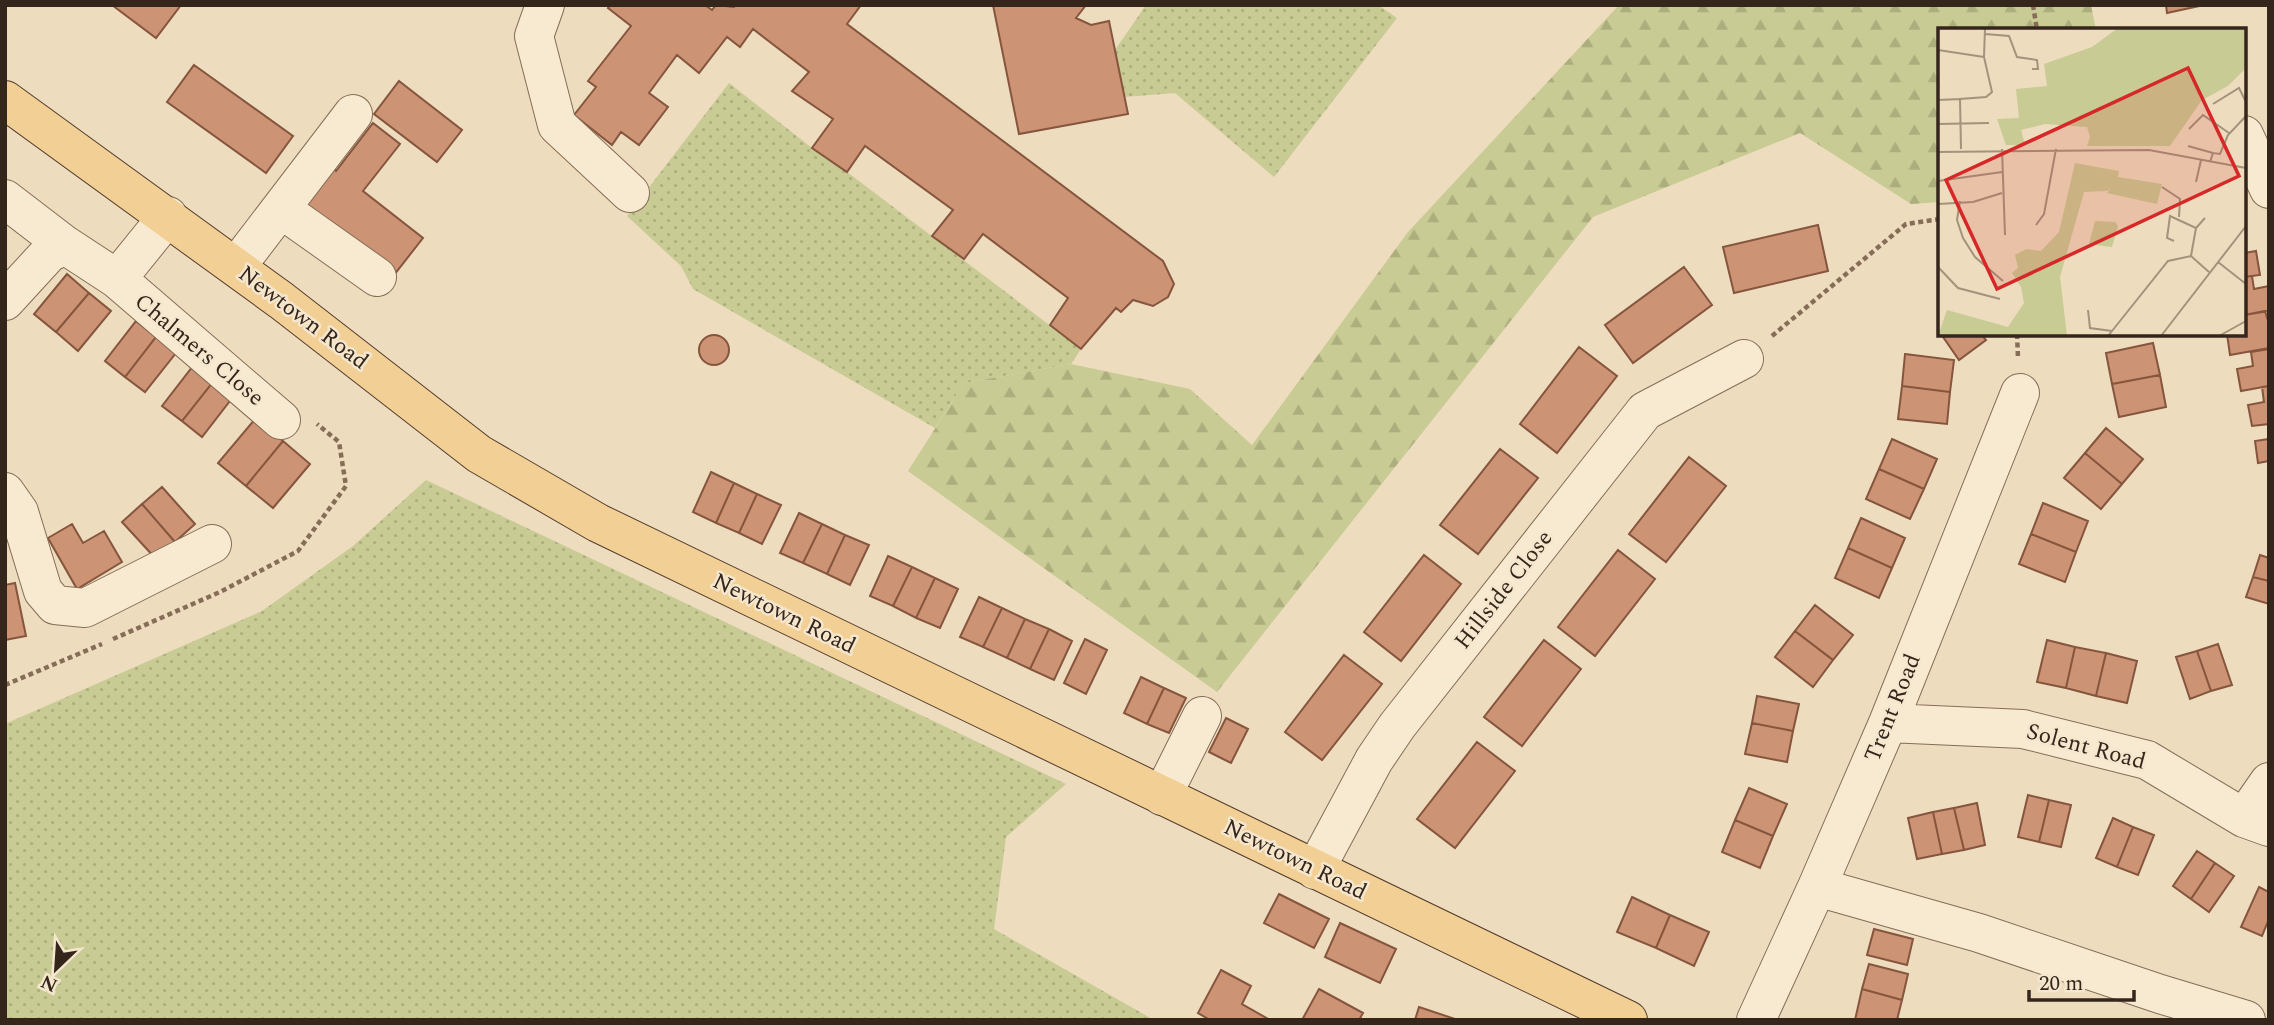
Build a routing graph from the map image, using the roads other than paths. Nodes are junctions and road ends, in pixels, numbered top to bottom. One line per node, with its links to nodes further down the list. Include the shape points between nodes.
1 (545, 5): 6 (street, via 534,36 557,125)
2 (5, 100): 9 (main road, Newtown Road)
3 (353, 114): 8 (street)
4 (2246, 139): 5 (street)
5 (2269, 189)
6 (630, 193)
7 (5, 199): 10 (street, Chalmers Close)
8 (281, 209): 11 (street); 12 (street)
9 (167, 216): 11 (main road, Newtown Road); 13 (street, Chalmers Close)
10 (65, 246): 13 (street, Chalmers Close); 14 (street, via 49,253)
11 (236, 267): 23 (main road, Newtown Road, via 479,454 597,523)
12 (377, 277)
13 (117, 279): 17 (street, Chalmers Close)
14 (5, 302)
15 (1744, 359): 25 (street, Hillside Close, via 1645,411 1398,726 1374,760)
16 (2020, 393): 21 (street, Trent Road)
17 (294, 417)
18 (5, 492): 19 (street, via 19,512 43,591 55,605 85,608)
19 (212, 544)
20 (1202, 716): 23 (street)
21 (1888, 723): 24 (street, Solent Road, via 2023,729 2147,760); 26 (street, Trent Road)
22 (2269, 782): 24 (street)
23 (1162, 796): 25 (main road, Newtown Road)
24 (2256, 822)
25 (1315, 870): 27 (main road, Newtown Road)
26 (1817, 887): 28 (street, Trent Road); 29 (street, via 1979,933)
27 (1628, 1020)
28 (1756, 1020)
29 (2246, 1020)

